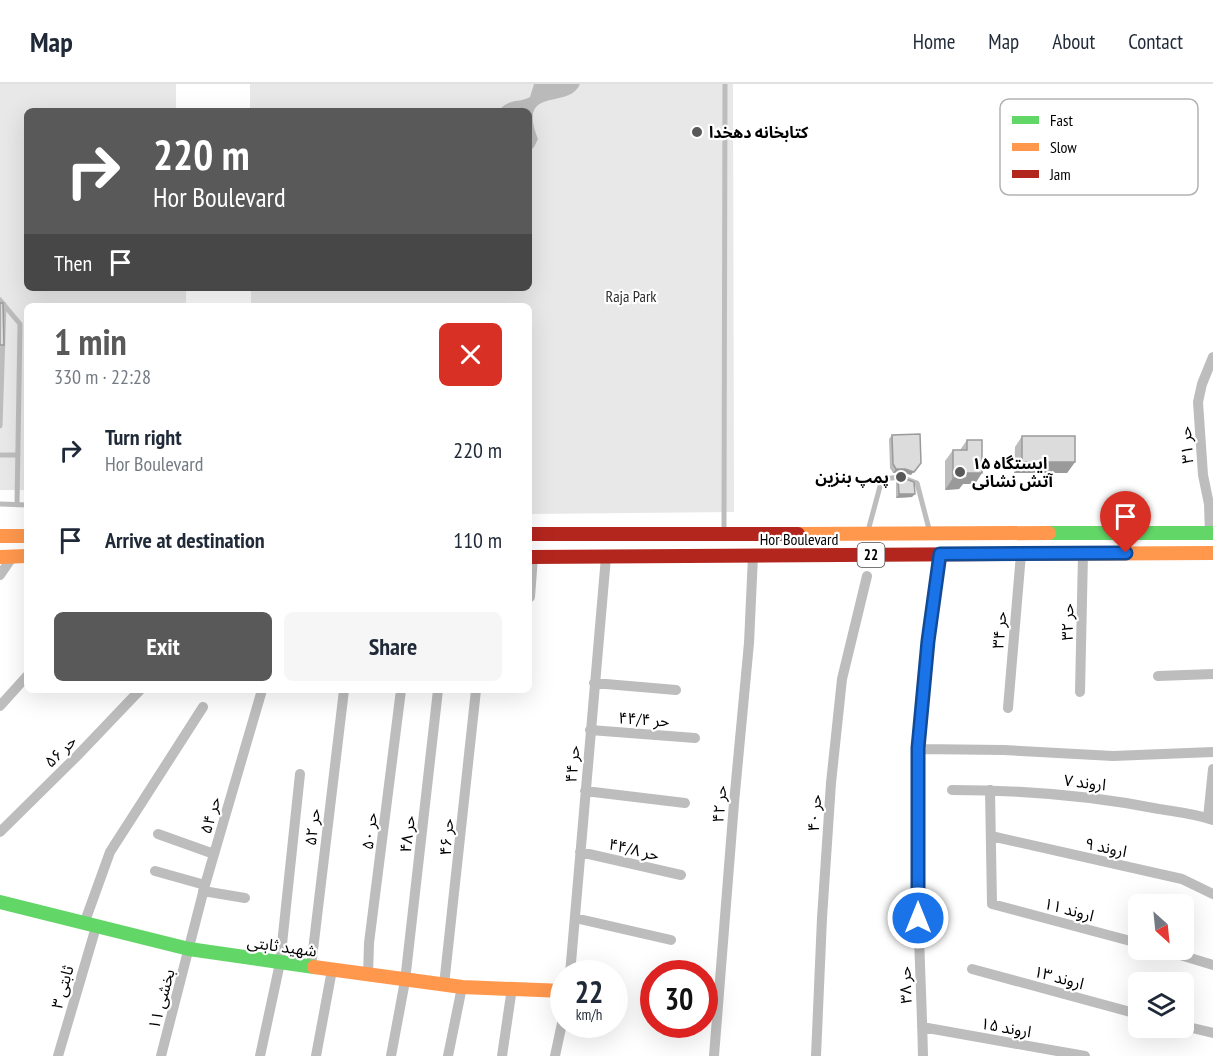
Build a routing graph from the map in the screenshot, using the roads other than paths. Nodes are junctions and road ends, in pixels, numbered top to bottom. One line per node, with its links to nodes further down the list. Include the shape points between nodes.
1 (725, 84): 15 (lane)
2 (2, 302): 4 (lane); 6 (lane, via 20,324)
3 (1213, 357): 7 (street, حر ۳۱, via 1198,402 1203,475)
4 (0, 426)
5 (0, 455): 6 (lane)
6 (18, 455): 9 (lane)
7 (1211, 498): 11 (street, حر ۳۱)
8 (0, 504): 9 (lane)
9 (17, 505): 10 (lane)
10 (24, 505)
11 (1211, 533): 14 (main road, Hor Boulevard / 22)
12 (532, 534): 15 (main road, Hor Boulevard / 22)
13 (867, 534): 14 (main road, Hor Boulevard / 22); 14 (lane, via 882,479 901,477 917,483); 15 (main road, Hor Boulevard / 22)
14 (930, 534)
15 (724, 535)
16 (0, 536): 17 (main road)
17 (24, 536)
18 (1213, 553): 21 (main road, Hor Boulevard / 22)
19 (940, 554): 20 (main road, Hor Boulevard / 22); 24 (main road, Hor Boulevard / 22); 45 (street, حر ۳۸)
20 (1021, 554): 21 (main road, Hor Boulevard / 22); 42 (street, حر ۳۴)
21 (1083, 554): 33 (street, حر ۳۲)
22 (13, 556): 26 (street)
23 (606, 556): 24 (main road, Hor Boulevard / 22); 25 (main road, Hor Boulevard / 22); 31 (street, حر ۴۴)
24 (753, 556): 96 (street, حر ۴۲)
25 (532, 557)
26 (0, 575)
27 (867, 576): 97 (street, حر ۴۰, via 842,679 831,783)
28 (1213, 674): 29 (street)
29 (1158, 676)
30 (24, 679): 40 (street)
31 (594, 683): 32 (street); 43 (street, حر ۴۴)
32 (676, 690)
33 (1080, 692)
34 (137, 693): 54 (street, حر ۵۶)
35 (261, 693): 58 (street, حر ۵۴)
36 (344, 693): 74 (street, حر ۵۲)
37 (401, 693): 77 (street, حر ۵۰)
38 (438, 693): 78 (street, حر ۴۸)
39 (476, 693): 79 (street, حر ۴۶)
40 (0, 706)
41 (202, 707): 66 (street, ثابتی ۳, via 110,852)
42 (1008, 708)
43 (590, 730): 44 (street, حر ۴۴/۴); 51 (street, حر ۴۴)
44 (695, 738)
45 (918, 748): 46 (street, via 1113,756); 84 (street, حر ۳۸)
46 (1213, 752)
47 (1213, 769): 53 (street)
48 (300, 774): 72 (street)
49 (952, 790): 50 (street, اروند ۷)
50 (990, 790): 53 (street, اروند ۷, via 1074,794); 56 (street)
51 (585, 791): 52 (street); 57 (street, حر ۴۴)
52 (685, 803)
53 (1210, 819)
54 (0, 832)
55 (158, 834): 58 (street)
56 (991, 836): 62 (street, اروند ۹, via 1182,879); 68 (street, اروند ۱۱, via 992,904)
57 (580, 852): 60 (street, حر ۴۴/۸); 65 (street, حر ۴۴)
58 (214, 854): 61 (street, حر ۵۴)
59 (155, 871): 61 (street)
60 (681, 875)
61 (204, 888): 63 (street); 69 (street, حر ۵۴)
62 (1213, 894)
63 (245, 898)
64 (0, 902): 66 (main road, شهید ثابتی)
65 (574, 918): 67 (street); 71 (street, حر ۴۴)
66 (90, 925): 69 (main road, شهید ثابتی); 88 (street, ثابتی ۳)
67 (671, 940)
68 (1128, 940)
69 (189, 949): 72 (main road, شهید ثابتی); 89 (street, بخشی ۱۱)
70 (1194, 959): 73 (street)
71 (571, 960)
72 (280, 963): 74 (main road, شهید ثابتی); 90 (street)
73 (1213, 965)
74 (311, 967): 76 (main road, شهید ثابتی)
75 (972, 969): 83 (street, اروند ۱۳)
76 (332, 970): 77 (main road, شهید ثابتی); 91 (street)
77 (368, 976): 78 (main road, شهید ثابتی)
78 (405, 981): 79 (main road, شهید ثابتی); 92 (street, حر ۴۸)
79 (444, 985): 80 (main road, شهید ثابتی)
80 (462, 987): 81 (main road, شهید ثابتی); 93 (street)
81 (512, 988): 82 (main road, شهید ثابتی); 94 (street)
82 (550, 991)
83 (1128, 1011)
84 (922, 1027): 98 (street, حر ۳۸); 99 (street, اروند ۱۵)
85 (1194, 1028): 86 (street)
86 (1213, 1033)
87 (559, 1038): 95 (street)
88 (58, 1056)
89 (161, 1056)
90 (260, 1056)
91 (316, 1056)
92 (391, 1056)
93 (448, 1056)
94 (502, 1056)
95 (555, 1056)
96 (714, 1056)
97 (816, 1056)
98 (923, 1056)
99 (1085, 1056)

